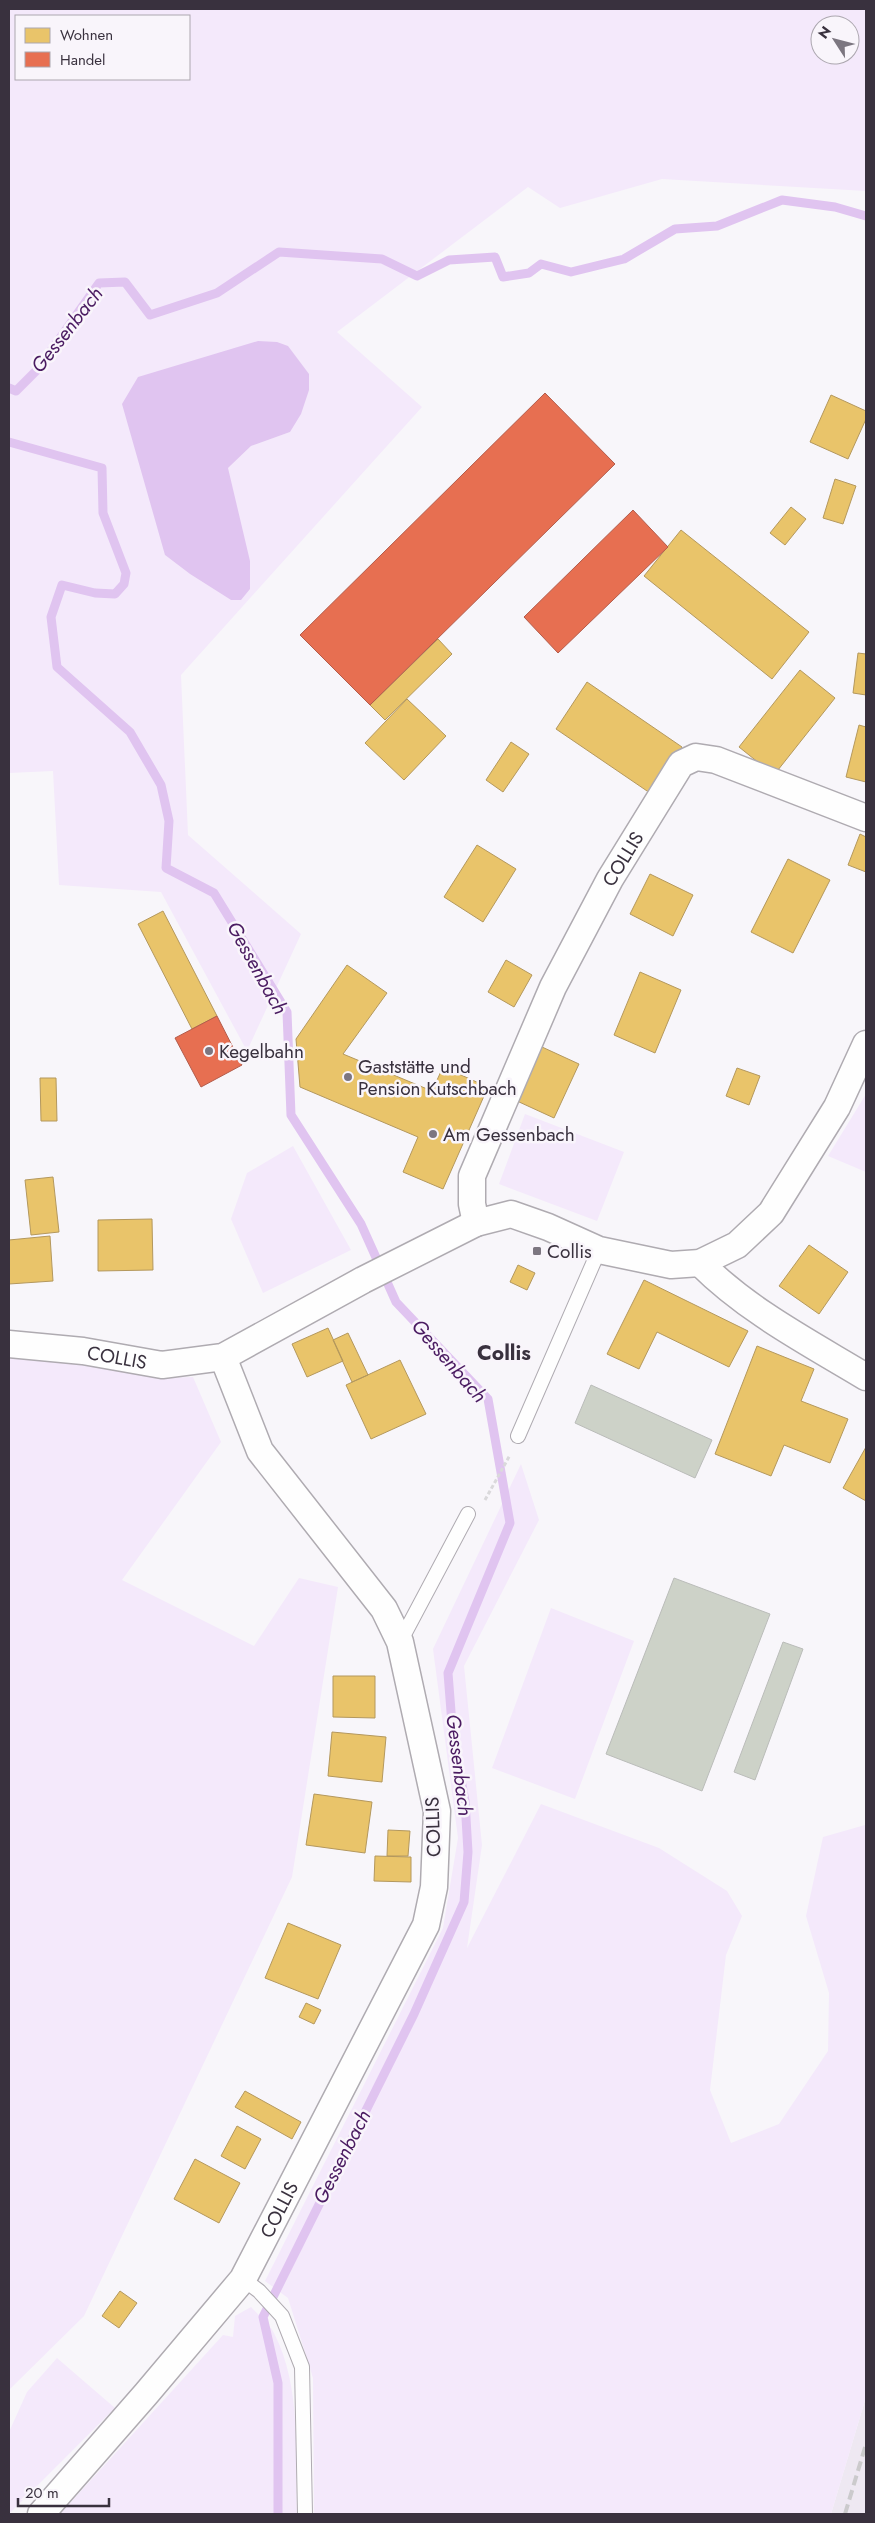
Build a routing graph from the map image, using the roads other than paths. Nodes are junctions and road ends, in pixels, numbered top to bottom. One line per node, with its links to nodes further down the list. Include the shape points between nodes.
1 (866, 818): 3 (street, COLLIS, via 716,760 696,757 681,764 610,879 553,987 472,1176)
2 (866, 1044): 5 (street, COLLIS, via 837,1107 771,1213 737,1245)
3 (476, 1223): 4 (street, COLLIS, via 511,1214); 7 (street, COLLIS, via 363,1280)
4 (599, 1250): 5 (street, COLLIS, via 671,1265); 9 (lane)
5 (700, 1263): 8 (street, via 725,1287 765,1316)
6 (9, 1344): 7 (street, COLLIS, via 83,1351 162,1365)
7 (224, 1357): 11 (street, COLLIS, via 260,1451 384,1610)
8 (866, 1377)
9 (518, 1436)
10 (468, 1514): 11 (lane)
11 (400, 1642): 12 (street, COLLIS, via 437,1811 434,1887 426,1925)
12 (251, 2285): 13 (street, COLLIS, via 146,2394); 14 (lane, via 282,2316 302,2367)
13 (41, 2514)
14 (305, 2514)

